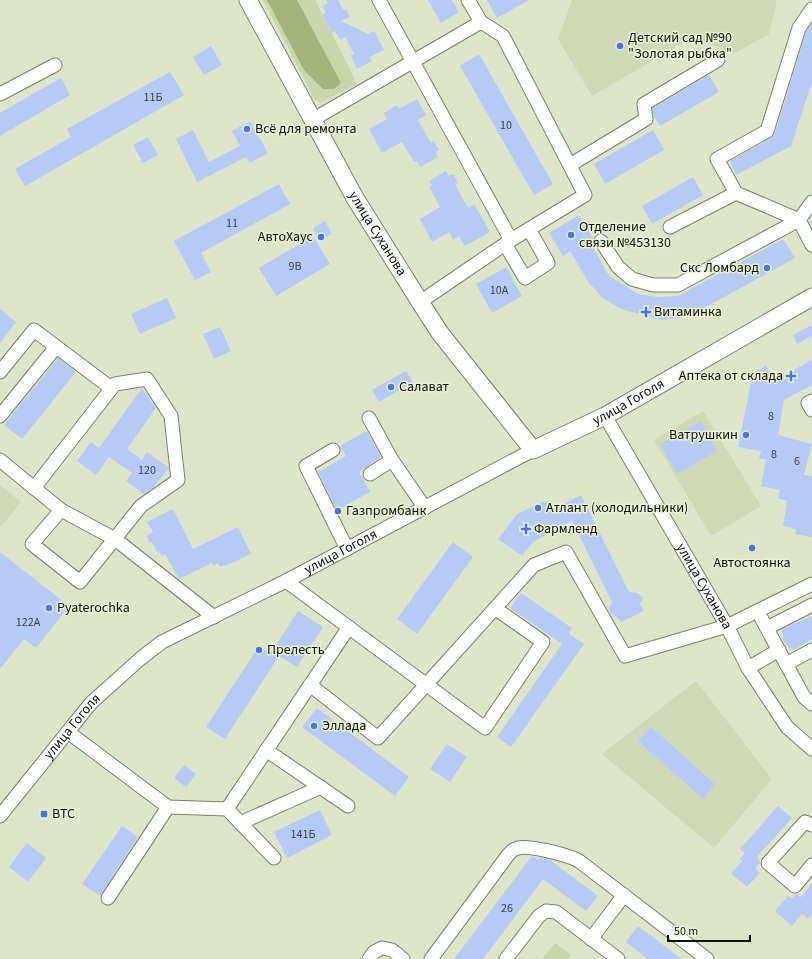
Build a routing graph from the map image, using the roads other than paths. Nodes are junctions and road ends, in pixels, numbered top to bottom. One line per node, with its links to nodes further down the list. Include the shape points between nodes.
1 (248, 0): 10 (main road, улица Суханова)
2 (380, 0): 7 (street)
3 (468, 0): 5 (street)
4 (812, 9): 12 (street, via 798,28 767,131 717,159)
5 (481, 22): 7 (street); 11 (street, via 503,36)
6 (718, 60): 11 (street, via 644,104 646,119)
7 (414, 62): 10 (street); 18 (street)
8 (55, 65): 9 (street)
9 (0, 94)
10 (312, 120): 21 (main road, улица Суханова, via 355,198)
11 (570, 165): 16 (street, via 585,195)
12 (736, 193): 14 (street); 15 (street)
13 (812, 202): 14 (street)
14 (799, 220): 17 (street, via 678,284 653,285 632,279 618,267); 19 (street)
15 (670, 227)
16 (529, 229): 18 (street); 18 (street, via 548,263 525,278)
17 (601, 241)
18 (508, 242): 21 (street)
19 (812, 245)
20 (812, 297): 28 (main road, улица Гоголя)
21 (420, 302): 31 (main road, улица Суханова, via 440,333)
22 (56, 347): 23 (street, via 34,330); 24 (street); 27 (street)
23 (0, 372)
24 (111, 388): 35 (street); 38 (street, via 115,384 147,379 171,416 178,480 141,506)
25 (812, 401): 26 (street, via 808,403)
26 (812, 410)
27 (0, 416)
28 (605, 416): 31 (main road, улица Гоголя); 46 (street, улица Суханова)
29 (369, 418): 33 (street)
30 (332, 450): 39 (street, via 306,466)
31 (533, 450): 36 (street, улица Гоголя)
32 (0, 460): 35 (street)
33 (392, 460): 34 (street); 36 (street)
34 (370, 474)
35 (34, 488): 37 (street)
36 (425, 508): 39 (street, улица Гоголя)
37 (61, 510): 38 (street); 38 (street, via 32,544 80,582)
38 (115, 539): 45 (street)
39 (347, 549): 40 (street, улица Гоголя)
40 (286, 581): 45 (street, улица Гоголя); 47 (street)
41 (812, 584): 44 (street)
42 (812, 605): 48 (street)
43 (496, 609): 46 (street, via 534,565 566,552 625,656); 53 (street); 53 (street, via 543,642 485,728)
44 (758, 612): 46 (street); 48 (street)
45 (214, 617): 56 (street, улица Гоголя, via 162,642 140,659 91,703)
46 (727, 626): 52 (street, улица Суханова)
47 (349, 627): 53 (street); 54 (street)
48 (767, 628): 49 (street)
49 (779, 650): 51 (street); 52 (street)
50 (812, 650): 51 (street)
51 (786, 664): 55 (street, via 804,697)
52 (748, 668): 57 (street, улица Суханова, via 787,727)
53 (426, 684): 54 (street, via 378,738)
54 (310, 685): 58 (street)
55 (812, 704)
56 (68, 732): 61 (street); 63 (street, улица Гоголя)
57 (812, 749)
58 (266, 750): 59 (street); 62 (street)
59 (321, 787): 60 (street); 64 (street)
60 (348, 806)
61 (168, 807): 62 (street); 69 (street)
62 (227, 809): 64 (street)
63 (0, 816)
64 (240, 823): 66 (street)
65 (812, 825): 67 (street, via 805,822 768,863 795,886)
66 (274, 858)
67 (812, 865)
68 (624, 895): 70 (street); 73 (street, via 570,856 518,848 508,854); 76 (street)
69 (108, 898)
70 (591, 939): 74 (street, via 556,912 546,911 539,916); 75 (street)
71 (369, 959): 72 (street, via 378,949 386,948)
72 (403, 959)
73 (431, 959)
74 (506, 959)
75 (618, 959)
76 (707, 959)

